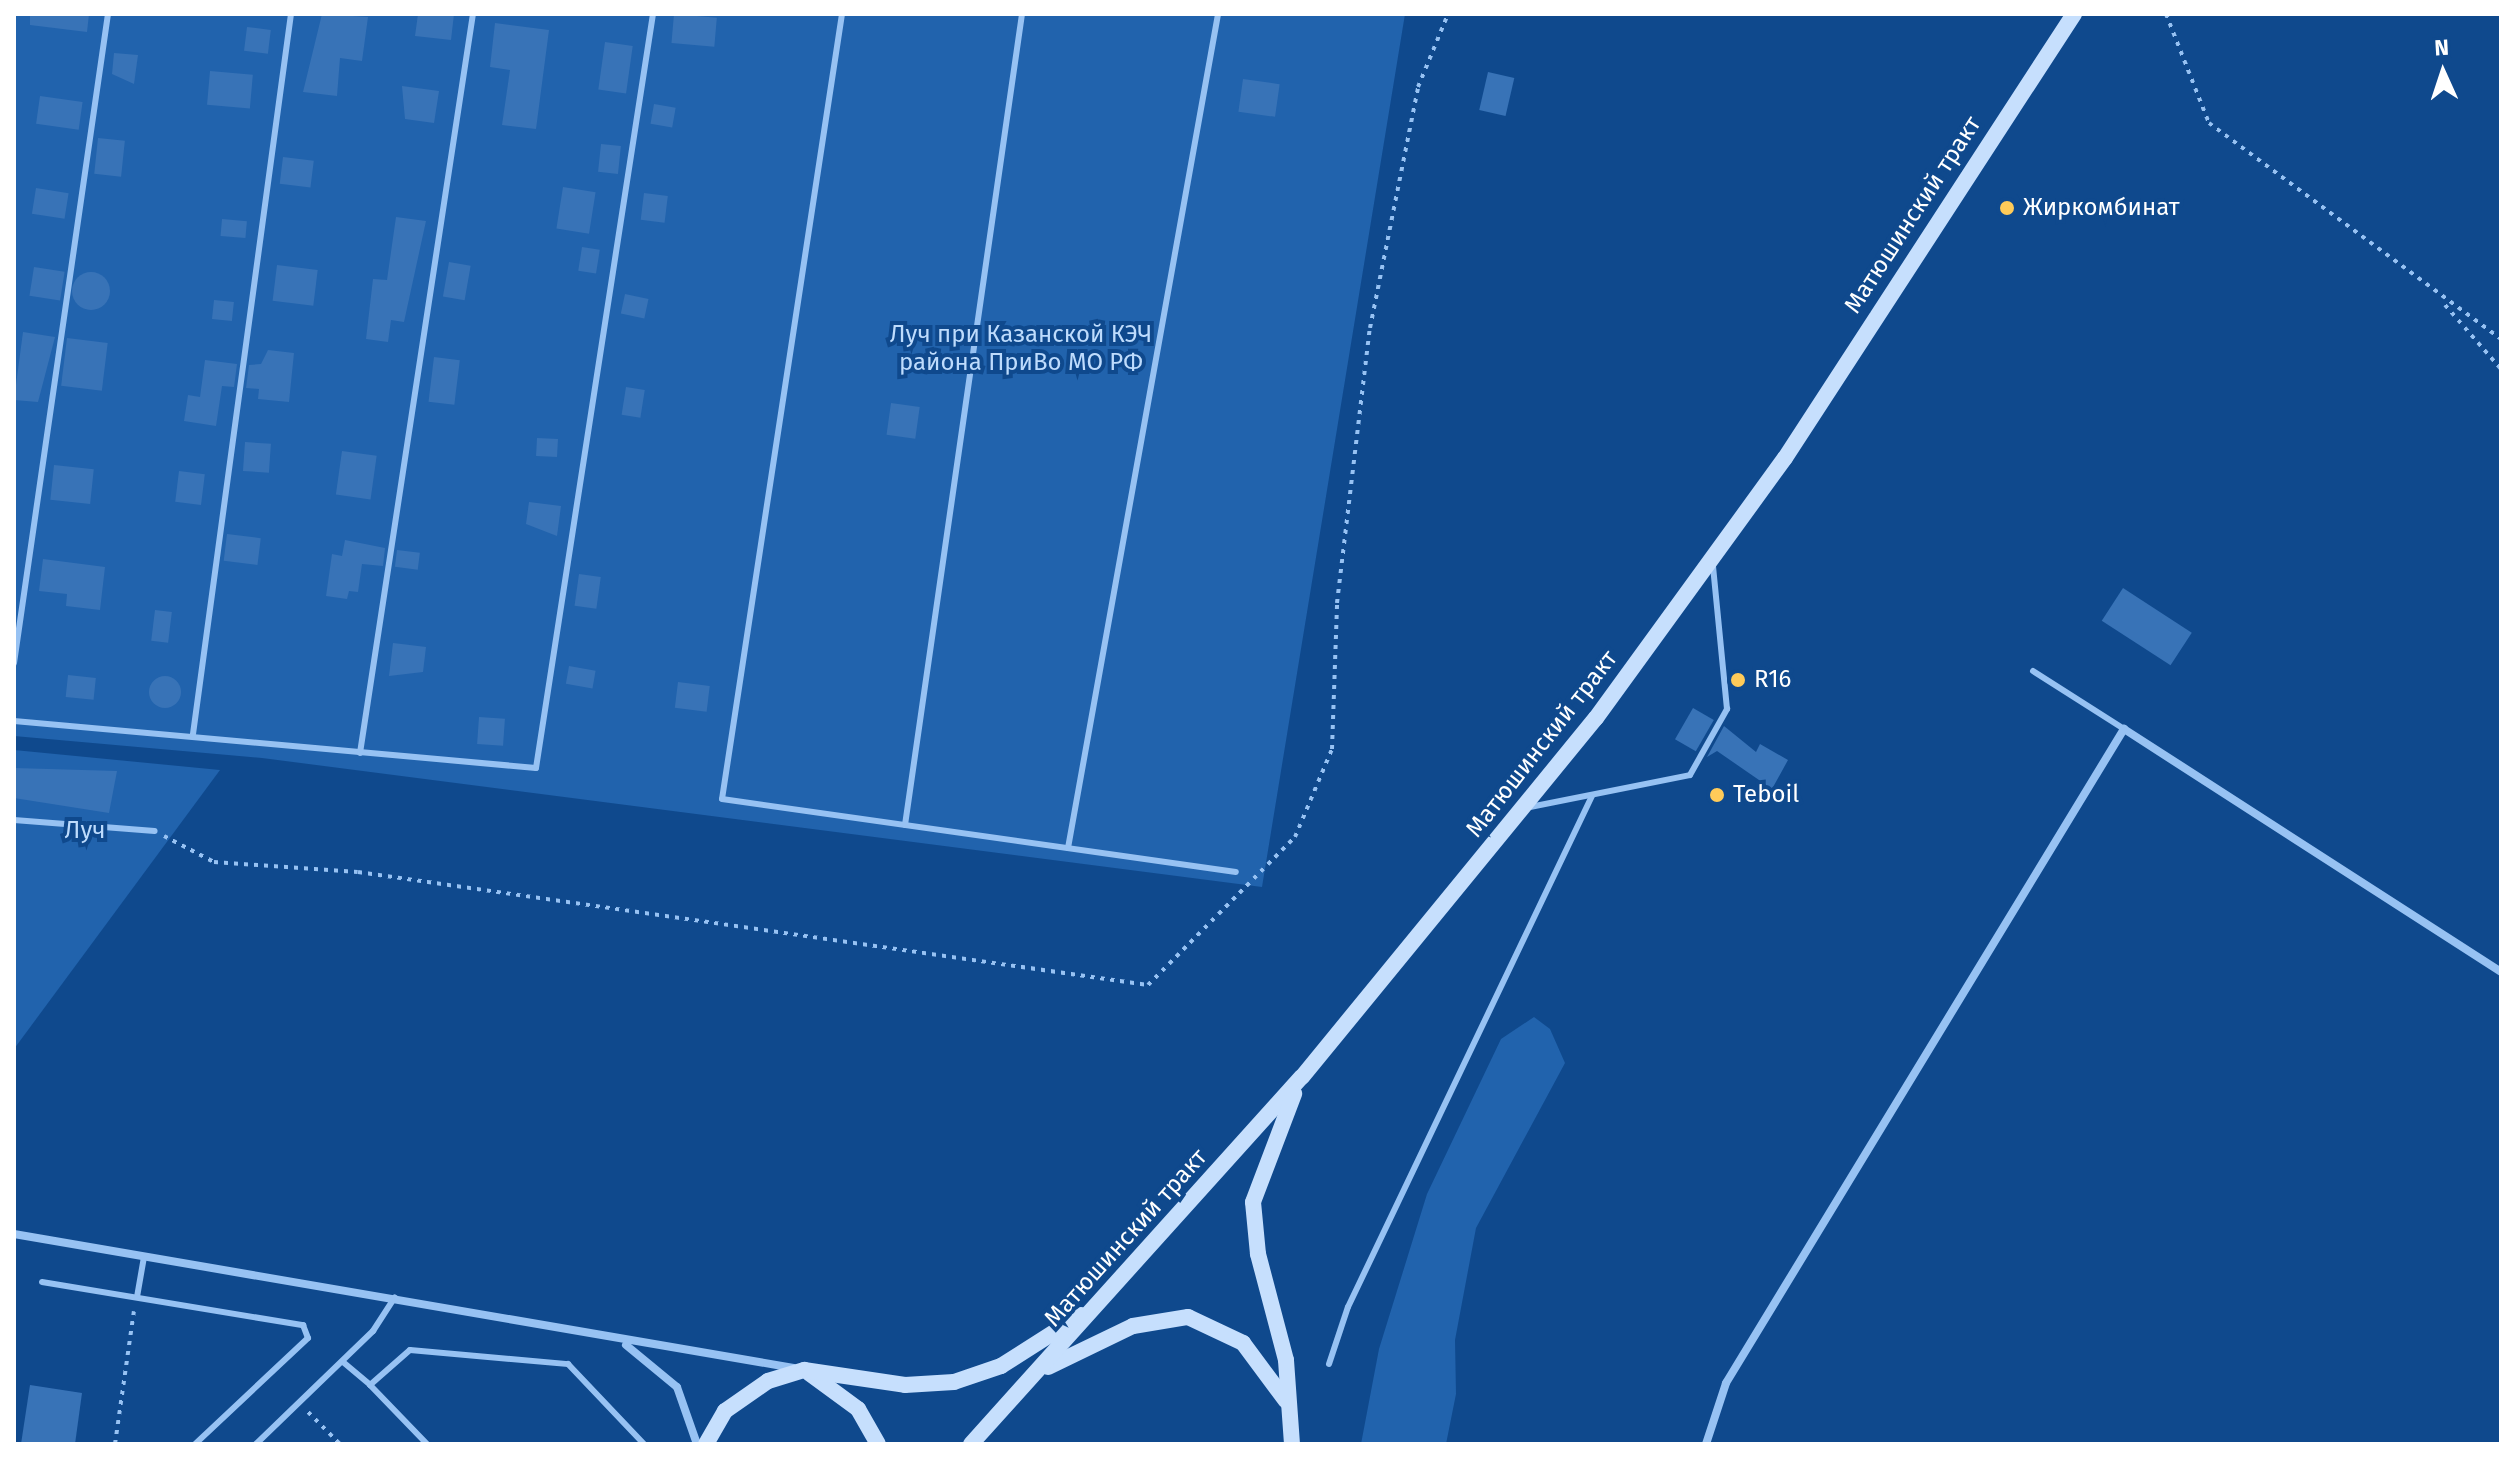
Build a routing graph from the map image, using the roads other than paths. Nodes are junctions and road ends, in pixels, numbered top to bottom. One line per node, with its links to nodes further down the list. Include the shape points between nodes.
1 (108, 14): 10 (lane)
2 (291, 14): 14 (lane)
3 (473, 14): 15 (lane)
4 (653, 14): 15 (lane, via 536,768)
5 (842, 14): 19 (lane, via 722,799)
6 (1022, 14): 19 (lane)
7 (1218, 14): 21 (lane)
8 (2074, 14): 9 (main road, Матюшинский тракт)
9 (1713, 562): 16 (lane, via 1727,709 1690,775); 17 (main road, Матюшинский тракт)
10 (14, 663)
11 (2033, 671): 13 (lane)
12 (14, 721): 14 (lane)
13 (2124, 729): 23 (street); 47 (street, via 1726,1383)
14 (193, 734): 15 (lane)
15 (360, 753)
16 (1592, 796): 17 (lane); 33 (lane, via 1348,1307)
17 (1522, 809): 24 (main road, Матюшинский тракт)
18 (14, 820): 20 (lane)
19 (905, 825): 21 (lane)
20 (155, 831)
21 (1068, 848): 22 (lane)
22 (1236, 872)
23 (2501, 972)
24 (1302, 1077): 30 (main road, Матюшинский тракт); 37 (main road, via 1253,1202)
25 (14, 1235): 26 (street)
26 (144, 1257): 28 (lane); 29 (street)
27 (42, 1282): 28 (lane)
28 (137, 1297): 38 (lane, via 303,1325 308,1338)
29 (395, 1297): 31 (street); 32 (lane)
30 (1100, 1303): 34 (main road, via 1001,1366 954,1382 905,1385); 35 (main road, Матюшинский тракт)
31 (622, 1343): 34 (street); 42 (street, via 677,1387)
32 (343, 1362): 36 (lane); 39 (lane)
33 (1329, 1364)
34 (804, 1370): 43 (main road, via 745,1393); 44 (main road, via 858,1409)
35 (1040, 1371): 37 (main road, via 1133,1326 1188,1317 1243,1343); 45 (main road, Матюшинский тракт)
36 (370, 1385): 40 (lane); 41 (lane, via 410,1350 568,1364)
37 (1288, 1404): 46 (main road)
38 (195, 1444)
39 (256, 1444)
40 (427, 1444)
41 (644, 1444)
42 (697, 1444)
43 (706, 1444)
44 (878, 1444)
45 (971, 1444)
46 (1292, 1444)
47 (1706, 1444)

